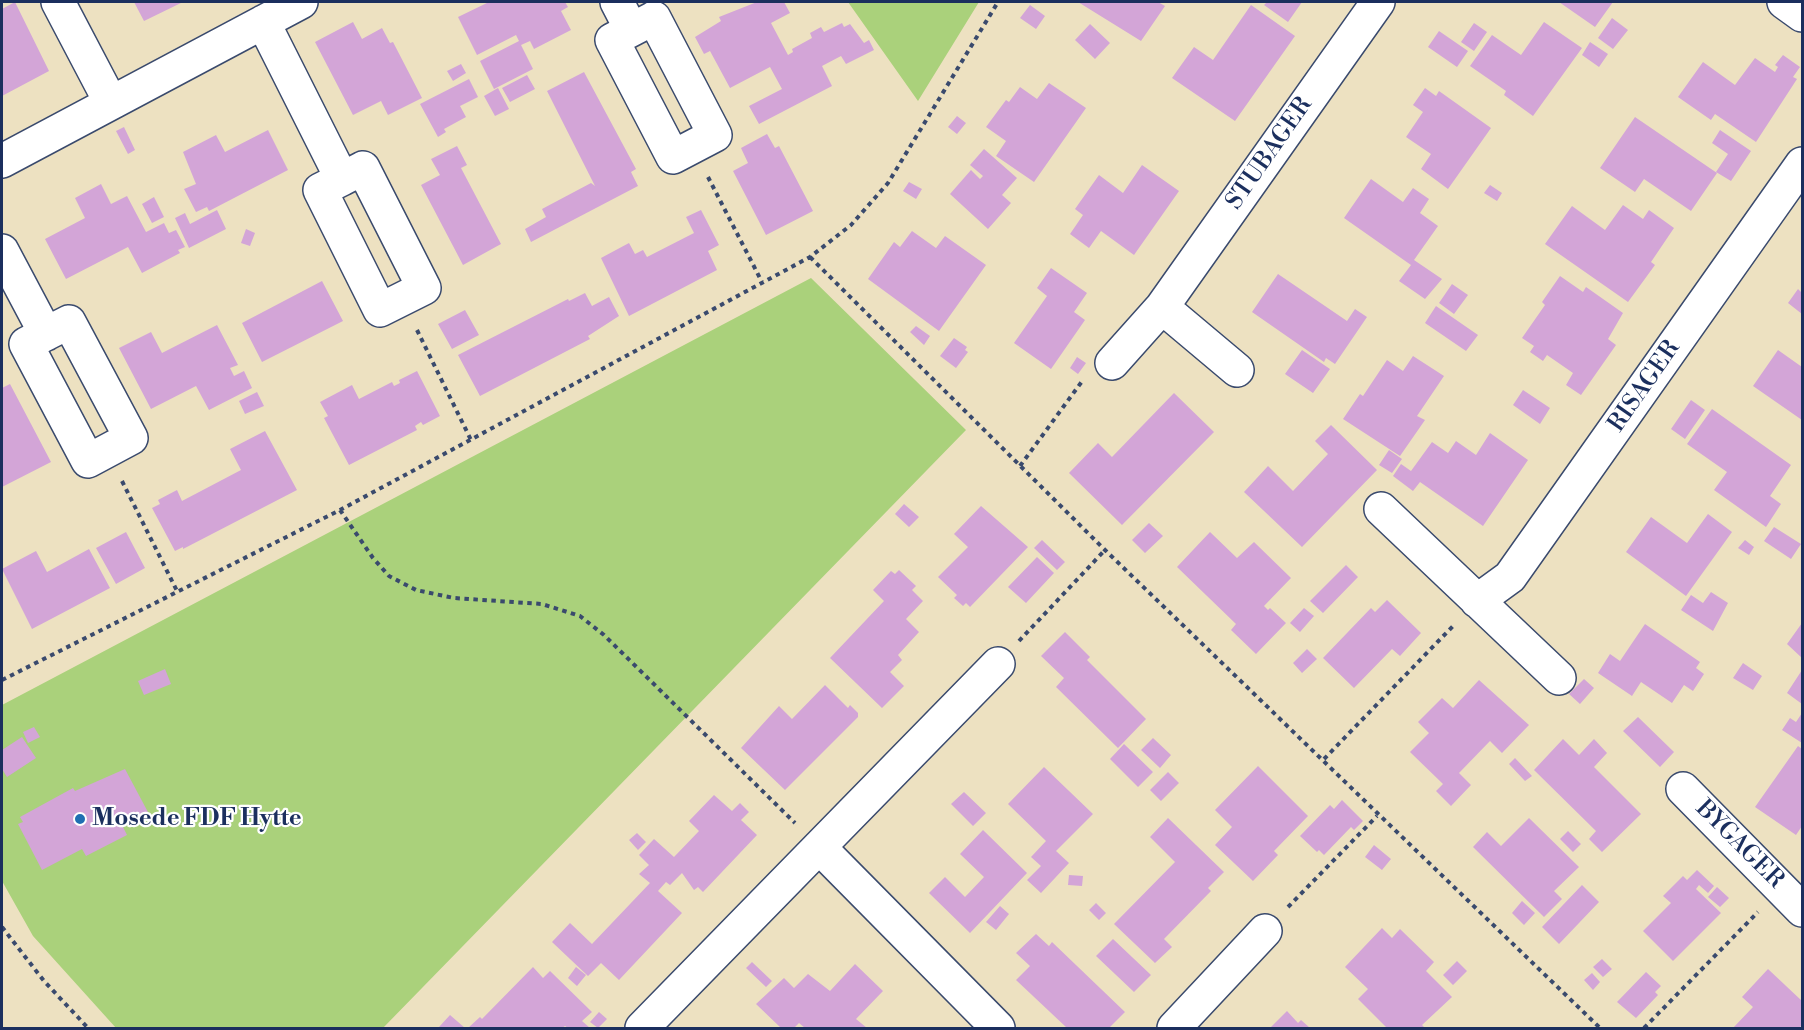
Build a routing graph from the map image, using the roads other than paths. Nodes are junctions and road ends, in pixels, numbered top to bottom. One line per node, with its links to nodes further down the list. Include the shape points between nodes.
1 (58, 2): 8 (street)
2 (301, 2): 7 (street)
3 (1378, 2): 13 (street, STUBAGER)
4 (1784, 2): 6 (street)
5 (624, 15): 5 (street, via 654,18 715,135 673,157 612,40)
6 (1803, 15)
7 (263, 22): 8 (street); 11 (street)
8 (111, 103): 9 (street)
9 (2, 161)
10 (1803, 164): 18 (street, RISAGER, via 1510,577)
11 (342, 179): 11 (street, via 363,168 424,288 381,310 320,190)
12 (2, 251): 14 (street)
13 (1162, 307): 15 (street, STUBAGER); 16 (street)
14 (46, 334): 14 (street, via 69,322 130,438 88,461 26,344)
15 (1112, 363)
16 (1238, 370)
17 (1381, 509): 18 (street)
18 (1478, 601): 20 (street)
19 (998, 664): 22 (street)
20 (1559, 678)
21 (1683, 789): 23 (street, BYGAGER)
22 (819, 847): 25 (street); 26 (street)
23 (1795, 897)
24 (1265, 931): 27 (street)
25 (642, 1029)
26 (998, 1029)
27 (1174, 1029)

